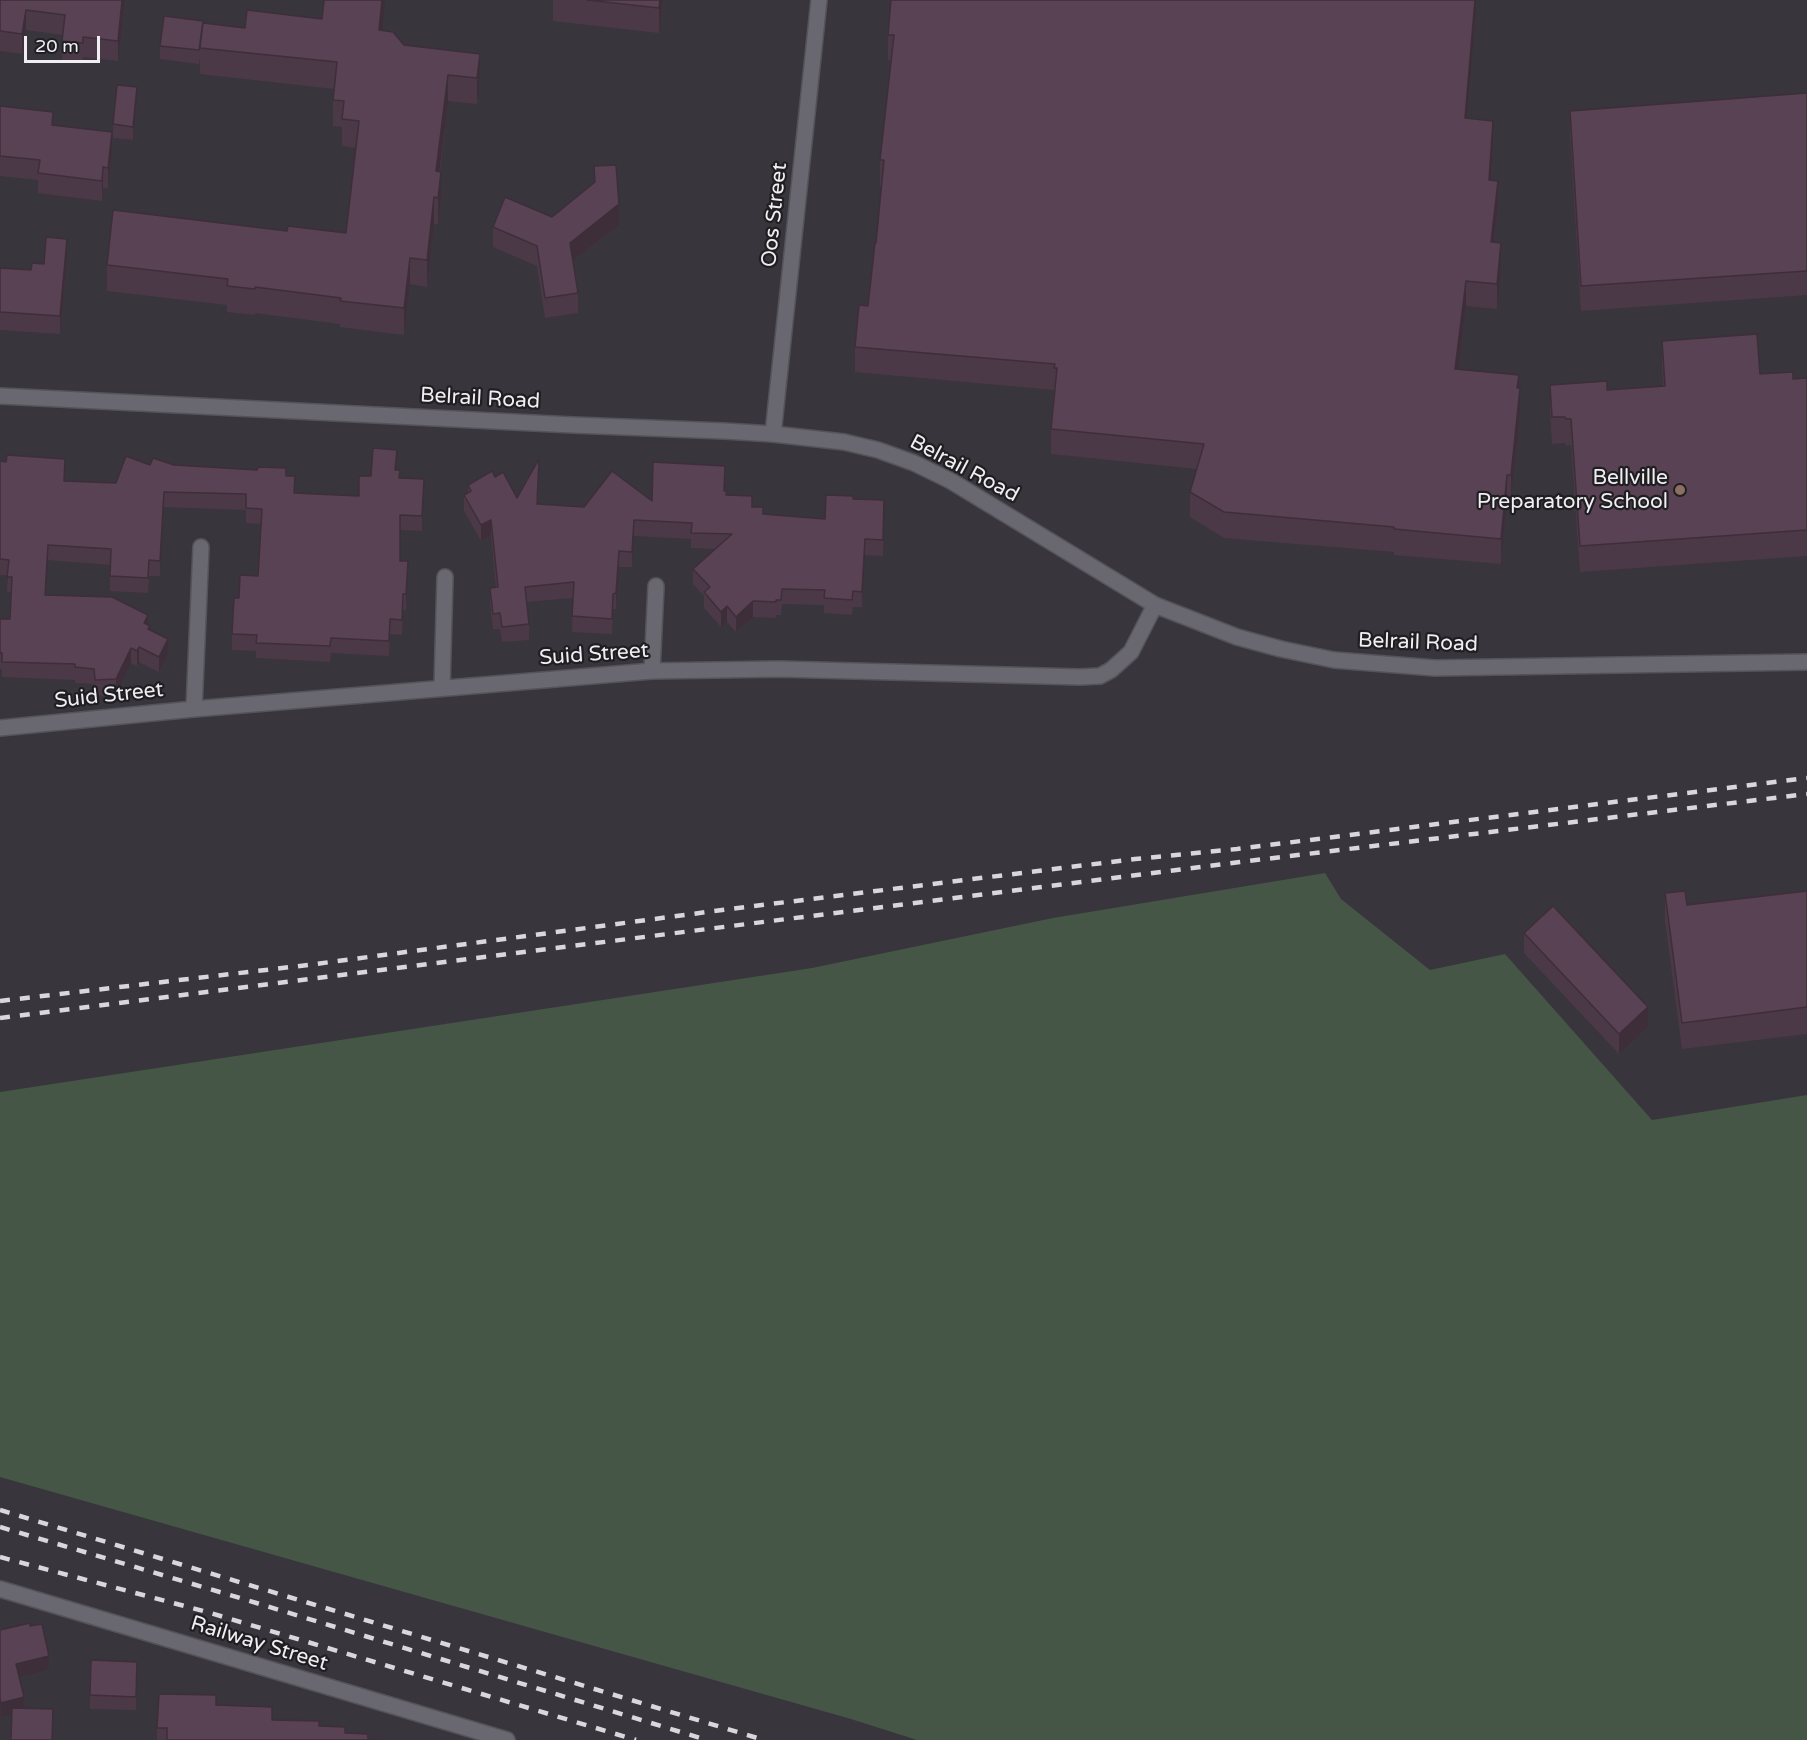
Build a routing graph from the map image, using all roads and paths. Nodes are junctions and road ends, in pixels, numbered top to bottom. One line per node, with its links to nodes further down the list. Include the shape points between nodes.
1 (819, 0): 3 (street, Oos Street)
2 (0, 396): 3 (street, Belrail Road)
3 (773, 434): 7 (street, Belrail Road, via 844,442 914,464 951,481)
4 (201, 547): 11 (street)
5 (445, 577): 10 (street)
6 (656, 586): 9 (street)
7 (1155, 605): 8 (street, Belrail Road, via 1270,646 1334,660 1382,665 1435,668); 9 (street, Suid Street, via 1131,652 1100,676 779,669)
8 (1807, 662)
9 (652, 671): 10 (street, Suid Street)
10 (442, 688): 11 (street, Suid Street)
11 (194, 709): 12 (street, Suid Street)
12 (0, 728)
13 (0, 1589): 14 (street, Railway Street)
14 (507, 1740)

